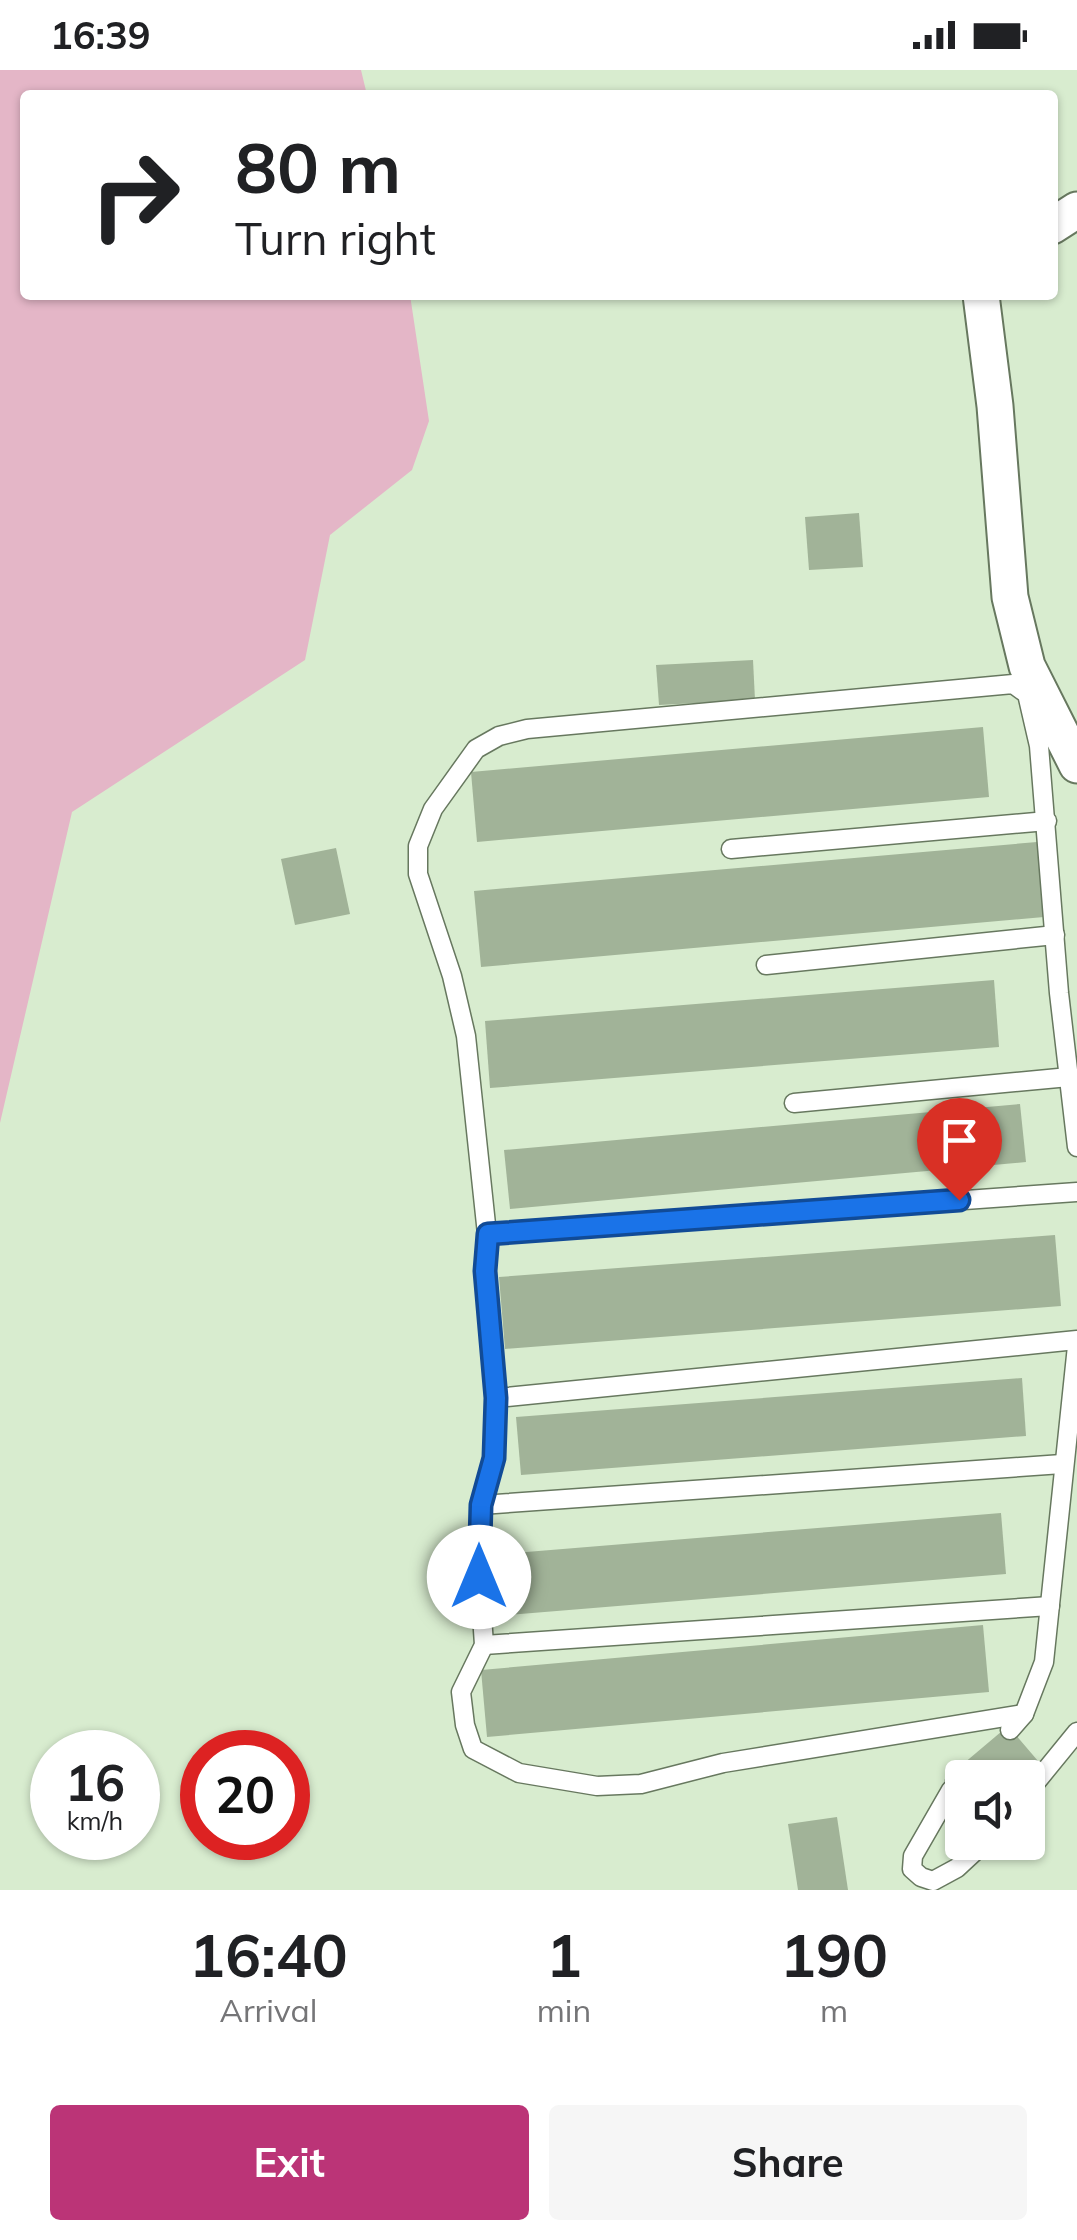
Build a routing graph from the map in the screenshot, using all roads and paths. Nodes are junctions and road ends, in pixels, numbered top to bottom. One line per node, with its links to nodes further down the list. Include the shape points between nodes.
1 (982, 300): 2 (street, via 1014,615 1027,666)
2 (1077, 765)
3 (1047, 821): 4 (lane); 5 (lane); 11 (lane, via 1027,694 1013,684 526,729 476,749 434,809 418,846 418,874 466,1036)
4 (730, 849)
5 (1055, 935): 6 (lane); 7 (lane)
6 (766, 965)
7 (1068, 1077): 8 (lane); 9 (lane)
8 (794, 1102)
9 (1077, 1147)
10 (1077, 1192): 11 (lane)
11 (488, 1234): 13 (lane)
12 (1077, 1343): 13 (lane); 14 (lane)
13 (496, 1398): 15 (lane, via 494,1458)
14 (1062, 1464): 15 (lane); 16 (lane)
15 (481, 1505): 17 (lane)
16 (1050, 1606): 17 (lane); 18 (lane, via 1044,1662)
17 (484, 1645): 18 (lane, via 461,1692 473,1750 519,1773 597,1786 641,1784 724,1763)
18 (1024, 1714): 19 (lane)
19 (1010, 1730)
20 (1077, 1732): 21 (lane)
21 (1045, 1771)
22 (945, 1800): 23 (lane, via 912,1868 934,1881)
23 (967, 1860)

